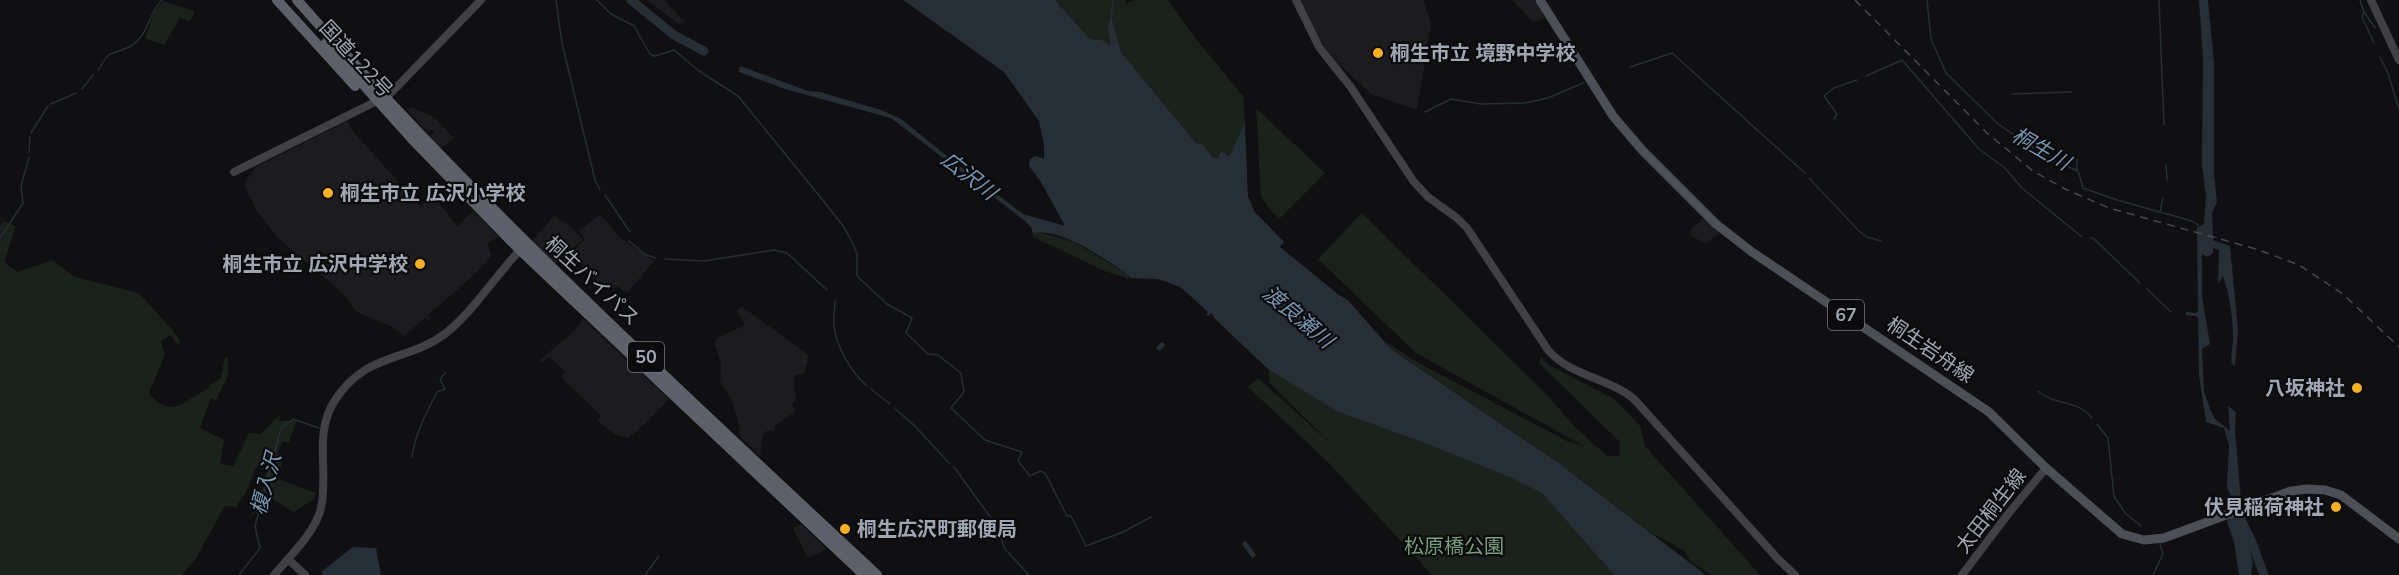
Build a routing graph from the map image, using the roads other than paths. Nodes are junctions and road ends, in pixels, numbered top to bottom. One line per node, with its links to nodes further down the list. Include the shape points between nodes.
1 (278, 0): 10 (highway, 国道122号 / 50)
2 (288, 0): 10 (highway, 50)
3 (297, 0): 10 (highway, 50)
4 (305, 0): 10 (highway, 国道122号 / 50)
5 (481, 0): 10 (street)
6 (1296, 0): 22 (street, via 1319,46 1414,182 1467,228 1553,356 1635,399)
7 (1540, 0): 15 (main road, 桐生岩舟線 / 67, via 1613,116 1701,210 1752,252 1989,412)
8 (2371, 0): 9 (street)
9 (2399, 60)
10 (381, 100): 11 (highway, 国道122号 / 50); 12 (highway, 国道122号 / 50, via 398,130); 13 (street)
11 (400, 113): 14 (highway, 桐生バイパス / 50)
12 (412, 139): 14 (highway, 桐生バイパス / 50)
13 (234, 172)
14 (523, 247): 17 (street, via 448,332 368,367 340,393 322,437 320,509); 18 (highway, 桐生バイパス / 50)
15 (2046, 468): 16 (main road, 桐生岩舟線 / 67, via 2122,534 2144,540 2307,489 2347,498); 23 (street, 太田桐生線)
16 (2399, 539)
17 (288, 559): 19 (street); 20 (street)
18 (863, 572): 21 (highway, 桐生バイパス / 50)
19 (274, 575)
20 (305, 575)
21 (877, 575)
22 (1795, 575)
23 (1962, 575)

